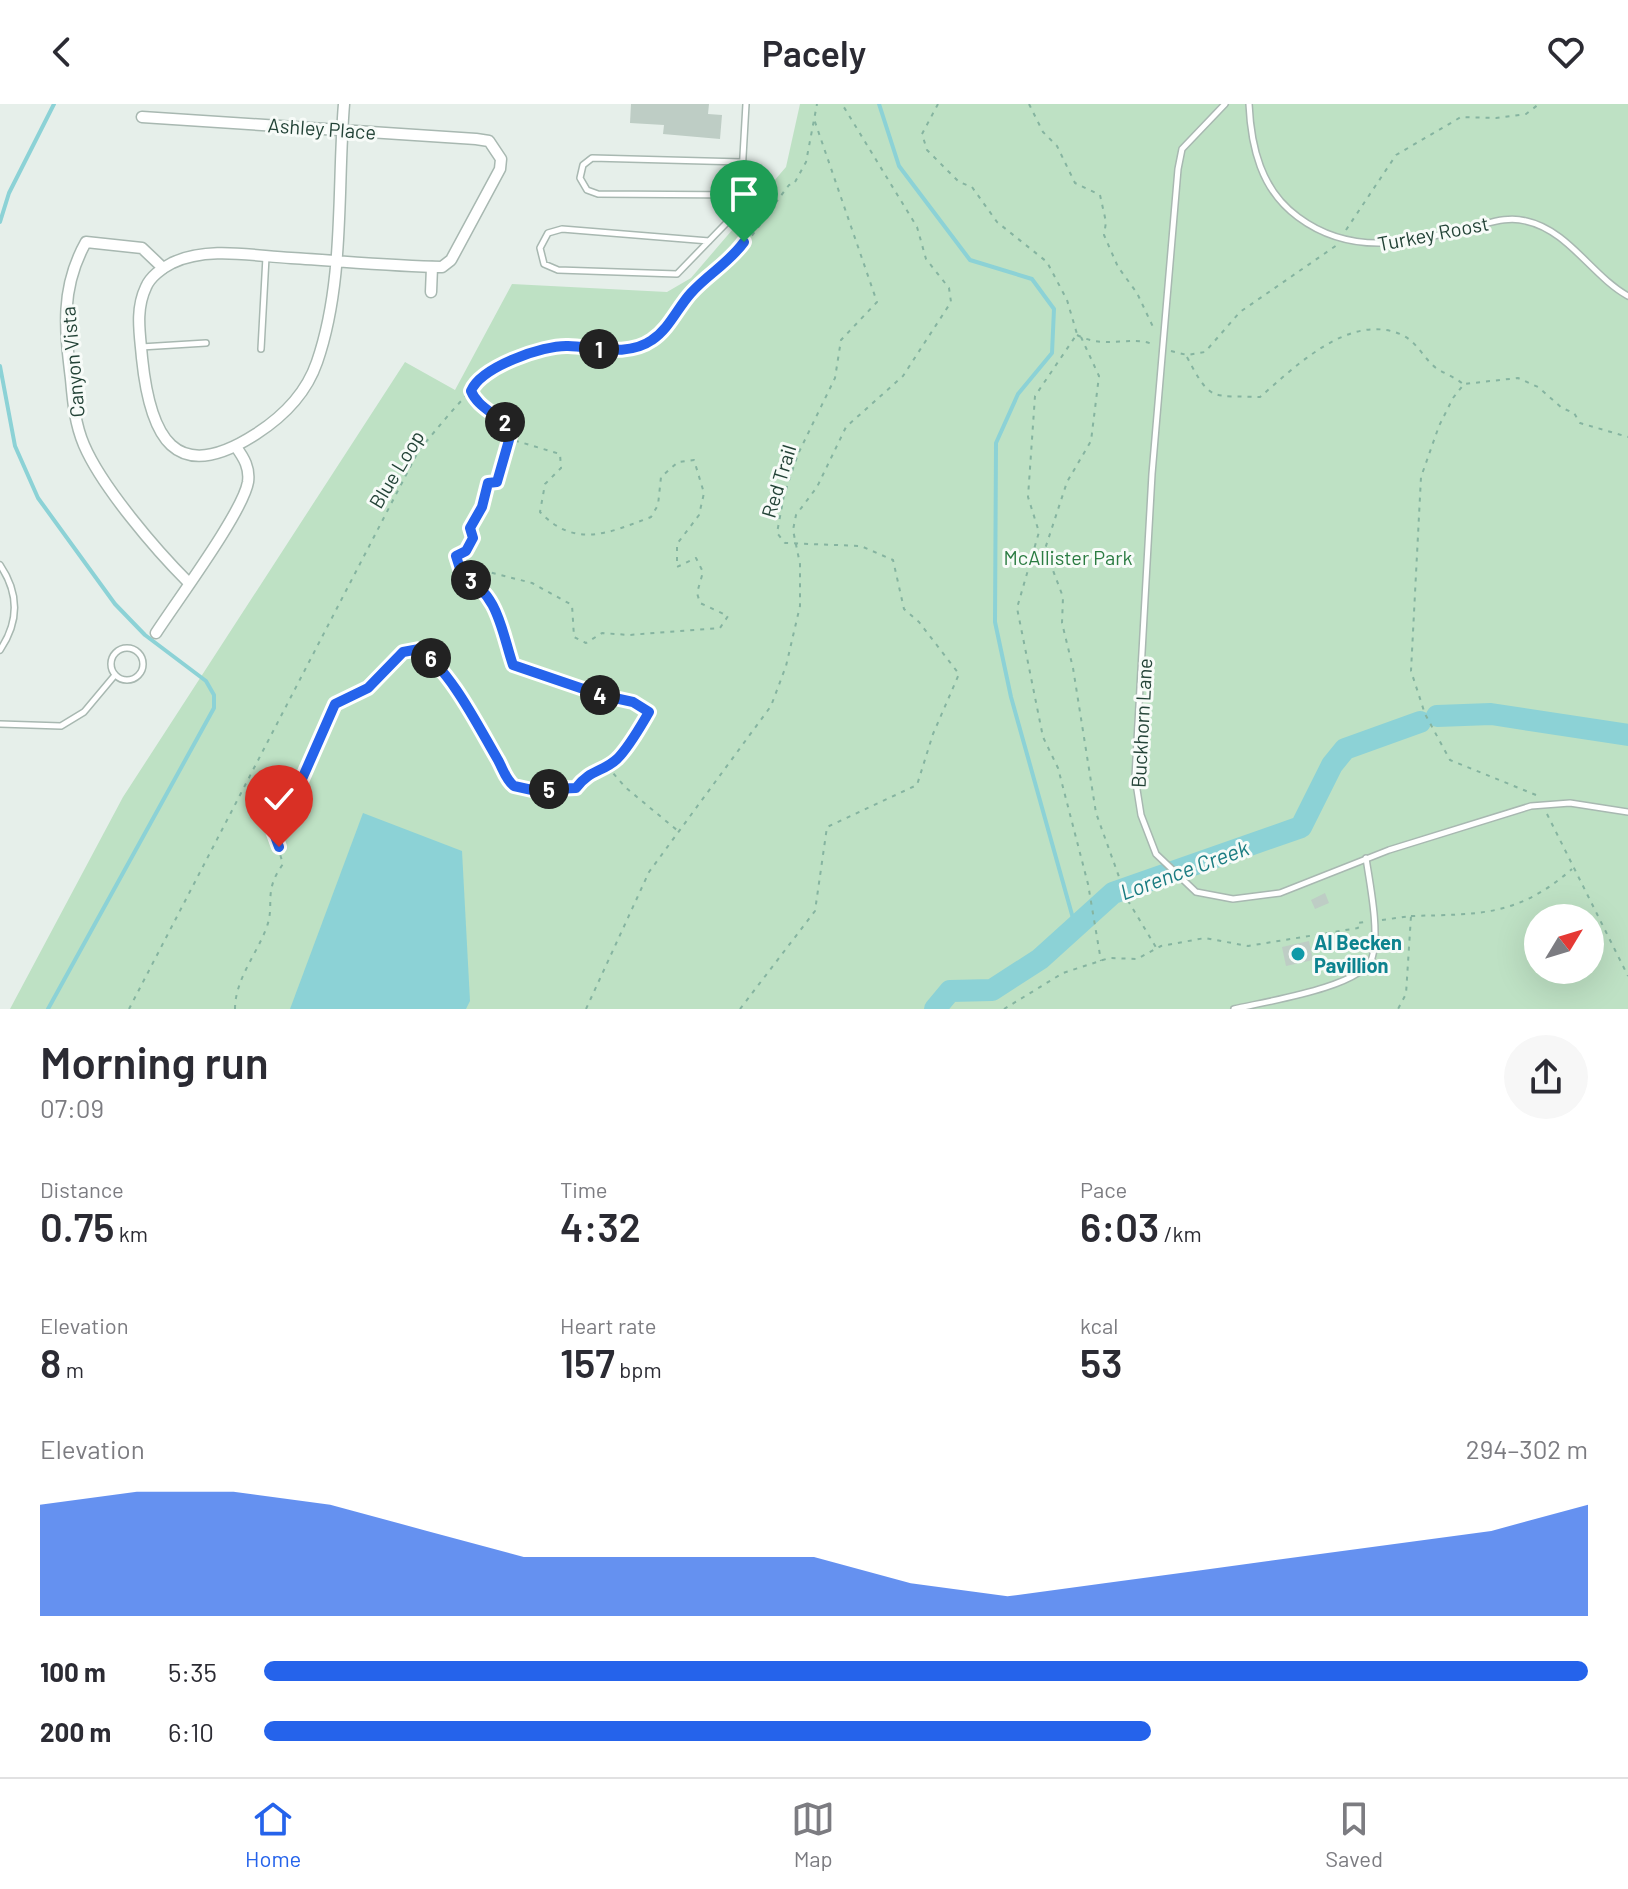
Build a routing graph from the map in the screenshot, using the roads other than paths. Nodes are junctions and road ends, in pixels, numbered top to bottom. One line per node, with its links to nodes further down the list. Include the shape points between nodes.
1 (344, 104): 6 (street)
2 (746, 104): 7 (lane)
3 (1225, 104): 27 (lane, Buckhorn Lane, via 1190,139 1180,158 1152,474 1135,777 1147,839 1168,868 1196,892 1233,899 1280,893)
4 (1249, 104): 15 (lane, Turkey Roost, via 1258,166 1280,200 1311,227 1354,244 1378,246 1504,220 1527,221 1559,238)
5 (142, 117): 6 (street, Ashley Place)
6 (342, 129): 11 (street); 12 (street, Ashley Place, via 476,139 489,141 499,151 500,169 451,260)
7 (742, 162): 8 (lane); 8 (lane, via 592,158 583,165 580,178 587,190 598,194)
8 (741, 195): 9 (lane, via 740,209)
9 (709, 241): 9 (lane, via 677,274 558,270 544,264 540,248 548,233 562,229)
10 (266, 256): 11 (street); 13 (street, via 217,253); 18 (lane)
11 (335, 261): 12 (street); 19 (street, via 329,314 311,376 290,408)
12 (432, 267): 14 (street)
13 (163, 268): 17 (street, via 146,285 138,311); 21 (street, Canyon Vista, via 142,248 86,242 68,282 64,325 75,418 85,446 100,473)
14 (431, 292)
15 (1628, 296)
16 (206, 343): 17 (lane)
17 (141, 347): 19 (street, via 147,399 165,438 194,457)
18 (261, 349)
19 (236, 447): 21 (street, via 248,468 247,487)
20 (0, 565): 23 (lane, via 15,609)
21 (188, 582): 22 (street)
22 (156, 633)
23 (0, 650)
24 (115, 675): 24 (lane, via 129,681 140,675 144,663 138,652 126,648 115,654); 25 (lane, via 84,712 61,726)
25 (0, 724)
26 (1628, 812): 27 (lane, Buckhorn Lane, via 1570,803 1531,806)
27 (1366, 858): 28 (lane, via 1373,900 1373,957 1367,966 1344,981)
28 (1234, 1009)

